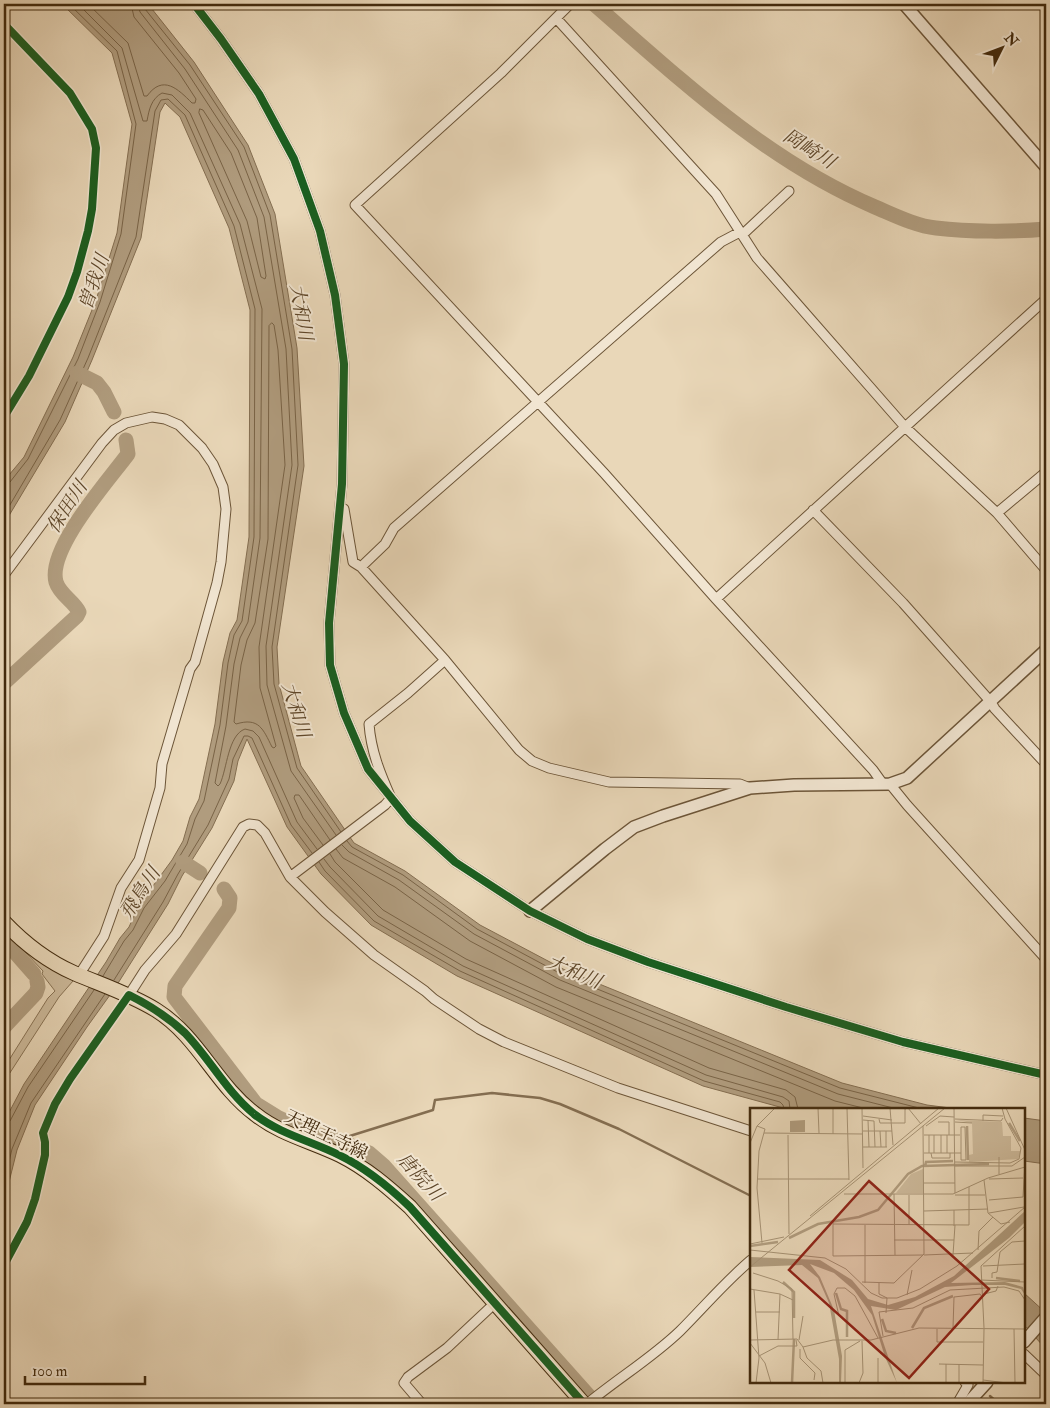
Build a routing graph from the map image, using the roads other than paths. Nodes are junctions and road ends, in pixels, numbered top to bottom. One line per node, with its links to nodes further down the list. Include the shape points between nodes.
1 (194, 4): 12 (street, via 259,94 294,159 320,231 335,295 344,364)
2 (570, 4): 4 (street)
3 (904, 4): 5 (street)
4 (556, 18): 7 (street, via 716,194); 9 (street, via 501,73 355,205)
5 (1046, 167)
6 (789, 192): 7 (street)
7 (741, 233): 9 (street, via 721,242); 10 (street, via 757,258)
8 (1046, 299): 10 (street)
9 (537, 401): 15 (street, via 394,528 386,544); 18 (street)
10 (905, 427): 13 (street); 14 (street)
11 (1046, 472): 14 (street)
12 (342, 484): 15 (street, via 344,517 353,562); 25 (street, via 329,623 330,665 344,713 368,769)
13 (813, 510): 18 (street); 21 (street, via 904,604)
14 (997, 513): 16 (street)
15 (361, 567): 20 (street)
16 (1046, 570)
17 (4, 576): 30 (street, via 102,443 126,423 152,417 179,425 213,464 223,487 226,509 217,582 162,764 160,788 139,860 121,888 104,936)
18 (716, 599): 23 (street)
19 (1046, 650): 21 (street)
20 (445, 660): 24 (street, via 519,750 532,761 609,782 740,784); 25 (street, via 369,724 371,744)
21 (990, 701): 22 (street); 23 (street, via 913,774)
22 (1046, 764)
23 (887, 784): 24 (street); 29 (street)
24 (750, 788): 27 (street, via 634,827)
25 (388, 801): 26 (street); 27 (street, via 455,862)
26 (290, 877): 31 (street, via 257,824 243,827 176,934); 33 (street, via 374,956 479,1029 618,1088)
27 (530, 911): 32 (street, via 587,939 648,962 786,1007 903,1042)
28 (4, 922): 30 (main road, 天理王寺線, via 41,955)
29 (1046, 959)
30 (80, 975): 31 (main road, 天理王寺線)
31 (127, 994): 35 (main road, 天理王寺線, via 172,1022 237,1099 256,1115 297,1138 340,1155 388,1186)
32 (1046, 1075)
33 (750, 1131)
34 (750, 1261): 43 (street, via 680,1331)
35 (495, 1303): 42 (street, via 447,1348 408,1377 404,1383); 43 (main road, 天理王寺線)
36 (1046, 1317): 37 (street)
37 (1025, 1341)
38 (1025, 1355): 39 (street)
39 (1046, 1375)
40 (966, 1383): 44 (street, via 967,1388)
41 (986, 1383): 45 (street)
42 (422, 1404)
43 (585, 1404)
44 (957, 1404)
45 (967, 1404)
46 (981, 1404): 47 (street)
47 (988, 1404)

